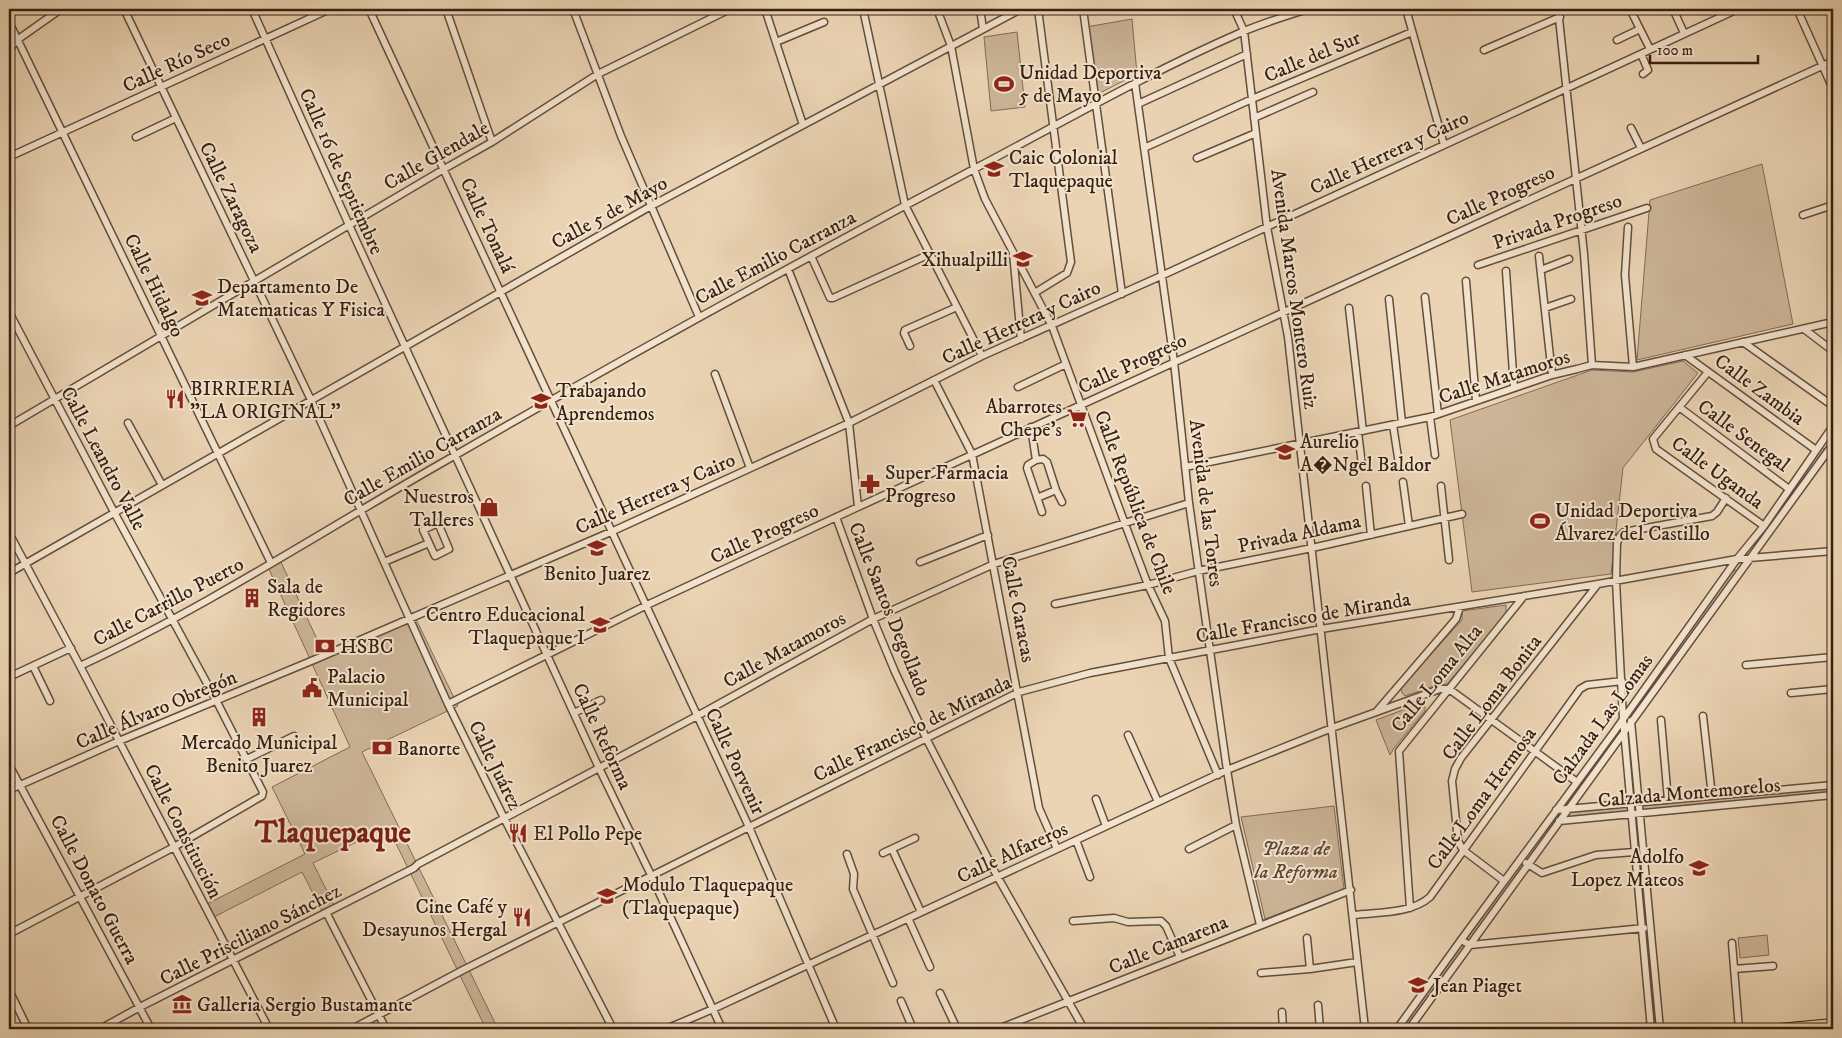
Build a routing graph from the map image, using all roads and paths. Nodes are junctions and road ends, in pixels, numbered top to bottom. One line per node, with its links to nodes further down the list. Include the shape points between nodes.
1 (61, 9): 34 (street)
2 (124, 9): 49 (street, Calle Zaragoza)
3 (252, 9): 33 (street, Calle 16 de Septiembre)
4 (330, 9): 33 (street, Calle Río Seco)
5 (369, 9): 70 (street, Calle Tonalá)
6 (446, 9): 64 (street)
7 (573, 9): 45 (street)
8 (730, 9): 45 (street, Calle Glendale)
9 (764, 9): 36 (street)
10 (863, 9): 48 (street)
11 (937, 9): 37 (street, Calle República de Chile)
12 (980, 9): 28 (street)
13 (1022, 9): 28 (street, Calle 5 de Mayo)
14 (1038, 9): 59 (street)
15 (1084, 9): 54 (street)
16 (1234, 9): 30 (street, Avenida Marcos Montero Ruiz)
17 (1308, 9): 24 (street, Calle Emilio Carranza)
18 (1406, 9): 31 (street)
19 (1558, 9): 25 (street)
20 (1630, 9): 29 (street)
21 (1673, 9): 32 (street)
22 (1738, 9): 32 (street, Calle Herrera y Cairo)
23 (1796, 9): 44 (street)
24 (1294, 11): 30 (street, Calle Emilio Carranza)
25 (1560, 17): 40 (street); 50 (street)
26 (9, 22): 34 (street, Calle Hidalgo)
27 (824, 22): 36 (street)
28 (983, 29): 37 (street, Calle 5 de Mayo)
29 (1640, 29): 35 (street); 38 (street)
30 (1244, 31): 41 (street, Avenida Marcos Montero Ruiz); 47 (street, Calle Emilio Carranza)
31 (1412, 32): 53 (street, Calle del Sur); 65 (street)
32 (1684, 33): 38 (street, Calle Herrera y Cairo)
33 (265, 39): 49 (street, Calle Río Seco); 78 (street, Calle 16 de Septiembre)
34 (18, 40): 39 (street); 61 (street, Calle Hidalgo)
35 (1616, 40)
36 (776, 42): 58 (street)
37 (951, 46): 48 (street, Calle 5 de Mayo); 71 (street, Calle República de Chile)
38 (1650, 49): 42 (street, Calle Herrera y Cairo)
39 (9, 50)
40 (1484, 50)
41 (1247, 54): 53 (street, Avenida Marcos Montero Ruiz); 55 (street)
42 (1640, 54): 46 (street, via 1648,70); 50 (street, Calle Herrera y Cairo)
43 (1833, 61): 44 (street, Calle Progreso)
44 (1822, 65): 51 (street); 67 (street, Calle Progreso)
45 (598, 74): 64 (street, Calle Glendale); 75 (street)
46 (1643, 74)
47 (1135, 82): 54 (street, Calle Emilio Carranza); 55 (street, Avenida de las Torres)
48 (880, 84): 58 (street, Calle 5 de Mayo); 73 (street)
49 (161, 87): 56 (street, Calle Zaragoza); 61 (street, Calle Río Seco)
50 (1567, 88): 65 (street, Calle Herrera y Cairo); 72 (street)
51 (1833, 89)
52 (1314, 92): 57 (street)
53 (1252, 99): 57 (street, Avenida Marcos Montero Ruiz); 66 (street, Calle del Sur)
54 (1097, 102): 59 (street, Calle Emilio Carranza); 96 (street)
55 (1138, 104): 66 (street, Avenida de las Torres)
56 (176, 118): 63 (street); 92 (street, Calle Zaragoza)
57 (1254, 118): 62 (street, Avenida Marcos Montero Ruiz)
58 (803, 125): 75 (street, Calle 5 de Mayo)
59 (1054, 126): 71 (street, Calle Emilio Carranza); 95 (street, via 1071,266 1067,273)
60 (1631, 128): 67 (street)
61 (62, 132): 68 (street, Calle Río Seco); 109 (street, Calle Hidalgo)
62 (1256, 133): 69 (street); 79 (street, Avenida Marcos Montero Ruiz)
63 (136, 137)
64 (492, 142): 70 (street, Calle Glendale)
65 (1444, 145): 79 (street, Calle Herrera y Cairo)
66 (1144, 148): 91 (street, Avenida de las Torres)
67 (1641, 148): 72 (street, Calle Progreso)
68 (9, 157)
69 (1198, 158)
70 (444, 169): 78 (street, Calle Glendale); 94 (street, Calle Tonalá)
71 (974, 169): 73 (street, Calle Emilio Carranza); 82 (street, Calle República de Chile, via 985,199)
72 (1576, 178): 81 (street); 104 (street, Calle Progreso)
73 (905, 205): 83 (street); 84 (street, Calle Emilio Carranza)
74 (1833, 205): 77 (street)
75 (651, 206): 94 (street, Calle 5 de Mayo); 105 (street)
76 (1647, 208): 81 (street, Privada Progreso)
77 (1803, 215)
78 (349, 226): 92 (street, Calle Glendale); 112 (street, Calle 16 de Septiembre)
79 (1267, 227): 91 (street, Calle Herrera y Cairo); 104 (street, Avenida Marcos Montero Ruiz)
80 (1628, 227): 120 (street, via 1626,274)
81 (1582, 230): 87 (street, Privada Progreso); 119 (street)
82 (1012, 250): 95 (street, Calle República de Chile); 110 (street)
83 (930, 254): 84 (street, via 833,298 829,296); 100 (street)
84 (811, 256): 88 (street, Calle Emilio Carranza)
85 (1539, 256): 89 (street)
86 (1569, 259): 89 (street, Privada Progreso)
87 (1478, 265)
88 (788, 268): 105 (street, Calle Emilio Carranza); 137 (street, Calle Santos Degollado)
89 (1541, 270): 102 (street)
90 (1506, 271): 126 (street)
91 (1161, 276): 96 (street, Calle Herrera y Cairo); 117 (street, Avenida de las Torres)
92 (254, 281): 109 (street, Calle Glendale); 128 (street, Calle Zaragoza)
93 (1466, 282): 130 (street)
94 (501, 291): 112 (street, Calle 5 de Mayo); 129 (street, Calle Tonalá)
95 (1036, 292): 107 (street, Calle República de Chile)
96 (1122, 294): 107 (street, Calle Herrera y Cairo)
97 (1425, 297): 134 (street)
98 (1389, 299): 138 (street)
99 (1571, 299): 102 (street)
100 (957, 307): 113 (street, via 905,330); 116 (street)
101 (1349, 308): 143 (street)
102 (1545, 308): 123 (street)
103 (9, 312): 127 (street, Calle Leandro Valle)
104 (1284, 312): 117 (street, Calle Progreso); 146 (street, Avenida Marcos Montero Ruiz)
105 (699, 317): 129 (street, Calle Emilio Carranza)
106 (1833, 322): 108 (street, Calle Matamoros)
107 (1052, 326): 110 (street, Calle Herrera y Cairo); 118 (street, Calle República de Chile)
108 (1804, 329): 111 (street, Calle Matamoros); 114 (street)
109 (162, 336): 127 (street, Calle Glendale); 148 (street, Calle Hidalgo)
110 (1021, 339): 116 (street, Calle Herrera y Cairo)
111 (1743, 342): 115 (street, Calle Matamoros); 132 (street)
112 (405, 346): 128 (street, Calle 5 de Mayo); 150 (street, Calle 16 de Septiembre)
113 (910, 346)
114 (1833, 351)
115 (1685, 355): 120 (street, Calle Matamoros); 121 (street, Calle Zambia)
116 (982, 356): 124 (street, Calle Herrera y Cairo)
117 (1174, 362): 131 (street, Calle Progreso); 155 (street, Avenida de las Torres)
118 (1066, 364): 125 (street); 131 (street, Calle República de Chile)
119 (1592, 365): 120 (street, Calle Matamoros); 123 (street, Calle Matamoros)
120 (1633, 367)
121 (1708, 372): 133 (street); 147 (street, Calle Zambia)
122 (715, 374): 156 (street)
123 (1552, 375): 126 (street, Calle Matamoros)
124 (934, 380): 137 (street, Calle Herrera y Cairo); 149 (street, Calle Caracas)
125 (1018, 387)
126 (1514, 388): 130 (street, Calle Matamoros)
127 (55, 399): 140 (street, Calle Glendale); 169 (street, Calle Leandro Valle)
128 (311, 400): 148 (street, Calle 5 de Mayo); 168 (street, Calle Zaragoza)
129 (552, 400): 150 (street, Calle Emilio Carranza); 177 (street, Calle Porvenir)
130 (1476, 401): 134 (street, Calle Matamoros)
131 (1081, 404): 142 (street, Calle Progreso); 174 (street, Calle República de Chile)
132 (1833, 406)
133 (1679, 407): 161 (street, Calle Senegal); 164 (street, Calle Uganda, via 1653,439 1656,449)
134 (1438, 414): 135 (street, Calle Matamoros)
135 (1430, 417): 138 (street, Calle Matamoros); 151 (street)
136 (128, 422): 158 (street)
137 (849, 423): 156 (street, Calle Herrera y Cairo); 167 (street, Calle Santos Degollado)
138 (1402, 423): 139 (street, Calle Matamoros)
139 (1394, 425): 143 (street, Calle Matamoros); 153 (street)
140 (9, 426)
141 (1833, 426): 144 (street, Calzada Las Lomas)
142 (1031, 427): 149 (street, Calle Progreso); 152 (street)
143 (1360, 431): 146 (street, Calle Matamoros); 154 (street)
144 (1826, 436): 145 (street); 147 (street, Calzada Las Lomas)
145 (1833, 443): 184 (street, Calzada Las Lomas)
146 (1300, 444): 155 (street, Calle Matamoros); 182 (street, Avenida Marcos Montero Ruiz)
147 (1816, 450): 161 (street, Calzada Las Lomas)
148 (218, 453): 158 (street, Calle 5 de Mayo); 189 (street, Calle Hidalgo)
149 (972, 454): 167 (street, Calle Progreso); 179 (street, Calle Caracas)
150 (456, 455): 168 (street, Calle Emilio Carranza); 194 (street, Calle Reforma)
151 (1435, 455)
152 (1036, 460): 162 (street, via 1047,462); 163 (street, via 1027,468)
153 (1399, 464)
154 (1362, 465)
155 (1185, 467): 166 (street, Avenida de las Torres)
156 (750, 468): 177 (street, Calle Herrera y Cairo)
157 (1403, 482): 175 (street)
158 (162, 485): 169 (street, Calle 5 de Mayo)
159 (1366, 486): 180 (street)
160 (1440, 486): 172 (street)
161 (1790, 489): 176 (street, Calzada Las Lomas)
162 (1056, 490): 163 (street); 165 (street)
163 (1037, 498): 170 (street)
164 (1726, 498): 176 (street, Calle Uganda); 195 (street, via 1712,516 1624,532 1617,543)
165 (1062, 502)
166 (1189, 503): 174 (street, Calle Matamoros); 192 (street, Avenida de las Torres)
167 (858, 507): 173 (street, Calle Progreso)
168 (361, 509): 187 (street, Calle Juárez); 189 (street, Calle Emilio Carranza)
169 (114, 512): 190 (street, Calle 5 de Mayo); 202 (street, Calle Leandro Valle)
170 (1042, 512)
171 (1462, 514): 172 (street, Privada Aldama)
172 (1445, 517): 175 (street, Privada Aldama); 186 (street)
173 (836, 518): 200 (street, Calle Progreso); 204 (street, Calle Santos Degollado)
174 (1125, 524): 191 (street, Calle Matamoros); 197 (street, Calle República de Chile)
175 (1409, 526): 180 (street, Privada Aldama)
176 (1764, 526): 185 (street, Calzada Las Lomas)
177 (613, 531): 194 (street, Calle Herrera y Cairo); 200 (street, Calle Porvenir)
178 (9, 533): 190 (street, Calle Constitución)
179 (988, 535): 188 (street); 191 (street, Calle Caracas)
180 (1371, 535): 182 (street, Privada Aldama)
181 (429, 543): 181 (street, via 435,556 449,550 438,523 423,530); 187 (street)
182 (1312, 548): 192 (street, Privada Aldama); 205 (street, Avenida Marcos Montero Ruiz)
183 (1833, 551): 184 (street, Calle Francisco de Miranda)
184 (1751, 558): 185 (street, Calle Francisco de Miranda); 235 (street, Calzada Las Lomas)
185 (1737, 559): 195 (street, Calle Francisco de Miranda); 227 (street, Calzada Las Lomas)
186 (1449, 560)
187 (384, 562): 203 (street, Calle Juárez)
188 (920, 562)
189 (272, 563): 202 (street, Calle Carrillo Puerto)
190 (25, 564): 193 (street, Calle 5 de Mayo); 206 (street, Calle Constitución)
191 (994, 564): 204 (street, Calle Matamoros); 219 (street, Calle Caracas)
192 (1198, 571): 197 (street, Privada Aldama); 207 (street, Avenida de las Torres)
193 (9, 573)
194 (511, 575): 203 (street, Calle Herrera y Cairo); 208 (street, Calle Reforma)
195 (1616, 581): 196 (street, Calle Francisco de Miranda); 216 (street)
196 (1598, 584): 198 (street, Calle Francisco de Miranda); 233 (street, Calle Loma Bonita)
197 (1148, 585): 199 (street, Privada Aldama); 210 (street, Calle República de Chile, via 1165,622)
198 (1524, 596): 201 (street, Calle Francisco de Miranda); 217 (street, Calle Loma Alta)
199 (1055, 604)
200 (647, 606): 208 (street, Calle Progreso); 229 (street, Calle Porvenir)
201 (1460, 607): 205 (street, Calle Francisco de Miranda); 226 (street, Calle Alfareros, via 1456,619)
202 (172, 619): 214 (street, Calle Carrillo Puerto); 221 (street, Calle Leandro Valle)
203 (408, 619): 211 (street, Calle Herrera y Cairo); 224 (street, Calle Juárez)
204 (873, 619): 229 (street, Calle Matamoros); 240 (street, Calle Santos Degollado)
205 (1321, 629): 207 (street, Calle Francisco de Miranda); 236 (street, Avenida Marcos Montero Ruiz)
206 (71, 648): 213 (street, Calle Carrillo Puerto); 214 (street, Calle Constitución)
207 (1210, 650): 210 (street, Calle Francisco de Miranda); 247 (street, Avenida de las Torres)
208 (548, 654): 224 (street, Calle Progreso); 228 (street, Calle Reforma)
209 (1833, 657): 212 (street)
210 (1169, 658): 219 (street, Calle Francisco de Miranda, via 1090,673); 248 (street, Calle República de Chile)
211 (316, 659): 221 (street, Calle Álvaro Obregón)
212 (1746, 665)
213 (34, 666): 215 (street, Calle Carrillo Puerto); 223 (street)
214 (80, 666): 241 (street, Calle Constitución)
215 (9, 677)
216 (1622, 681): 225 (street); 242 (street, Calle Loma Hermosa, via 1583,686)
217 (1449, 689): 226 (street, Calle Alfareros, via 1440,689); 233 (street); 293 (street, Calle Loma Alta, via 1398,753)
218 (1833, 690): 220 (street)
219 (1019, 692): 240 (street, Calle Francisco de Miranda); 278 (street, Calle Caracas, via 1039,808)
220 (1791, 693)
221 (216, 700): 241 (street, Calle Álvaro Obregón); 244 (street, Calle Leandro Valle)
222 (601, 700): 228 (street)
223 (50, 702)
224 (448, 704): 268 (street, Calle Juárez)
225 (1622, 706): 227 (street); 232 (street)
226 (1376, 712): 236 (street, Calle Alfareros)
227 (1628, 712): 232 (street, Calzada Las Lomas); 235 (street)
228 (574, 713): 246 (street, Calle Reforma)
229 (697, 716): 246 (street, Calle Matamoros); 273 (street, Calle Porvenir)
230 (1703, 716): 256 (street)
231 (1832, 716): 243 (street)
232 (1622, 719): 238 (street); 249 (street, Calzada Las Lomas)
233 (1492, 720): 242 (street); 280 (street, Calle Loma Bonita, via 1462,758 1452,777 1456,834)
234 (1661, 720): 259 (street)
235 (1632, 723): 238 (street, Calzada Las Lomas); 261 (street)
236 (1332, 728): 247 (street, Calle Alfareros); 291 (street, Avenida Marcos Montero Ruiz)
237 (1128, 734): 260 (street)
238 (1623, 734): 263 (street); 264 (street, Calzada Las Lomas)
239 (294, 736): 244 (street)
240 (926, 738): 273 (street, Calle Francisco de Miranda); 288 (street, Calle Santos Degollado)
241 (119, 741): 250 (street, Calle Álvaro Obregón); 276 (street, Calle Constitución)
242 (1534, 750): 249 (street); 280 (street, Calle Loma Hermosa)
243 (1833, 751)
244 (246, 759): 276 (street, Calle Leandro Valle, via 263,793)
245 (9, 765): 250 (street, Calle Donato Guerra)
246 (599, 768): 268 (street, Calle Matamoros); 287 (street, Calle Reforma)
247 (1227, 770): 248 (street, Calle Alfareros); 271 (street, Avenida de las Torres)
248 (1218, 775): 260 (street, Calle Alfareros)
249 (1577, 782): 265 (street, Calzada Las Lomas)
250 (20, 785): 253 (street, Calle Álvaro Obregón); 292 (street, Calle Donato Guerra)
251 (1833, 785): 252 (street, Calzada Montemorelos)
252 (1816, 786): 254 (street, Calzada Montemorelos); 257 (street)
253 (9, 790)
254 (1744, 793): 256 (street, Calzada Montemorelos); 262 (street)
255 (1833, 795): 257 (street, Calzada Montemorelos)
256 (1712, 796): 259 (street, Calzada Montemorelos)
257 (1817, 796): 262 (street, Calzada Montemorelos)
258 (1096, 798): 272 (street)
259 (1668, 800): 261 (street, Calzada Montemorelos)
260 (1158, 802): 272 (street, Calle Alfareros)
261 (1639, 803): 263 (street, Calzada Montemorelos); 266 (street)
262 (1745, 803): 266 (street, Calzada Montemorelos)
263 (1630, 804): 264 (street, Calzada Montemorelos); 267 (street)
264 (1569, 809): 265 (street, Calzada Montemorelos); 269 (street, Calzada Las Lomas)
265 (1556, 810): 270 (street, Calzada Las Lomas)
266 (1640, 813): 267 (street, Calzada Montemorelos); 302 (street)
267 (1631, 814): 269 (street, Calzada Montemorelos); 281 (street)
268 (504, 818): 286 (street, Calle Matamoros); 299 (street, Calle Juárez)
269 (1560, 821): 270 (street, Calzada Montemorelos); 285 (street, Calzada Las Lomas)
270 (1548, 822): 284 (street, Calzada Las Lomas)
271 (1236, 825): 279 (street); 300 (street, Avenida de las Torres)
272 (1106, 826): 275 (street, Calle Alfareros)
273 (749, 827): 287 (street, Calle Francisco de Miranda); 312 (street, Calle Porvenir)
274 (915, 838): 277 (street)
275 (1076, 840): 278 (street, Calle Alfareros); 289 (street)
276 (174, 847): 292 (street); 310 (street, Calle Constitución)
277 (892, 849): 282 (street); 294 (street)
278 (1057, 849): 288 (street, Calle Alfareros)
279 (1189, 849)
280 (1463, 850): 290 (street); 293 (street, Calle Loma Hermosa, via 1430,897)
281 (1634, 852): 285 (street, via 1596,855 1542,874); 301 (street)
282 (883, 853)
283 (847, 854): 304 (street, via 854,874 853,888)
284 (1520, 858): 285 (street); 290 (street, Calzada Las Lomas)
285 (1528, 864): 308 (street, Calzada Las Lomas)
286 (414, 868): 295 (street, Calle Prisciliano Sánchez)
287 (651, 875): 299 (street, Calle Francisco de Miranda); 325 (street, Calle Reforma)
288 (997, 876): 294 (street, Calle Alfareros); 322 (street, Calle Santos Degollado)
289 (1090, 877)
290 (1504, 881): 306 (street, Calzada Las Lomas)
291 (1351, 890): 296 (street, Avenida Marcos Montero Ruiz); 300 (street, Calle Camarena)
292 (80, 896): 303 (street); 324 (street, Calle Donato Guerra)
293 (1410, 908): 296 (street, Calle Loma Hermosa)
294 (921, 912): 297 (street, Calle Alfareros)
295 (326, 914): 310 (street, Calle Prisciliano Sánchez); 327 (street)
296 (1354, 915): 311 (street, Avenida Marcos Montero Ruiz)
297 (908, 918): 304 (street, Calle Alfareros); 314 (street)
298 (1073, 921): 309 (street, via 1114,918 1128,922 1160,921 1166,926)
299 (558, 922): 327 (street, Calle Francisco de Miranda); 335 (street, Calle Juárez)
300 (1260, 925): 309 (street, Calle Camarena)
301 (1642, 928): 302 (street); 308 (street); 348 (street)
302 (1650, 928): 349 (street)
303 (9, 934)
304 (873, 935): 312 (street, Calle Alfareros); 318 (street)
305 (1307, 938): 315 (street)
306 (1460, 940): 308 (street); 346 (street, Calzada Las Lomas)
307 (1732, 943): 316 (street)
308 (1470, 945): 347 (street, Calzada Las Lomas)
309 (1180, 957): 322 (street, Calle Camarena)
310 (233, 960): 324 (street, Calle Prisciliano Sánchez); 332 (street, Calle Constitución)
311 (1357, 962): 315 (street); 345 (street, Avenida Marcos Montero Ruiz)
312 (808, 965): 325 (street, Calle Alfareros); 338 (street, Calle Porvenir)
313 (1773, 966): 316 (street)
314 (930, 967)
315 (1310, 969): 317 (street)
316 (1734, 969): 350 (street)
317 (1260, 974)
318 (893, 983)
319 (9, 990): 329 (street)
320 (940, 993): 340 (street)
321 (901, 1001): 339 (street)
322 (1067, 1002): 341 (street, Calle Camarena); 342 (street, Calle Santos Degollado)
323 (1318, 1006): 344 (street)
324 (140, 1007): 330 (street, Calle Prisciliano Sánchez); 331 (street, Calle Donato Guerra)
325 (713, 1009): 336 (street, Calle Alfareros); 337 (street, Calle Reforma)
326 (1282, 1012): 343 (street)
327 (379, 1015): 333 (street, Calle Francisco de Miranda); 334 (street)
328 (1833, 1024): 351 (main road)
329 (28, 1029)
330 (100, 1029)
331 (151, 1029)
332 (268, 1029)
333 (352, 1029)
334 (386, 1029)
335 (613, 1029)
336 (666, 1029)
337 (722, 1029)
338 (836, 1029)
339 (913, 1029)
340 (957, 1029)
341 (998, 1029)
342 (1084, 1029)
343 (1283, 1029)
344 (1320, 1029)
345 (1365, 1029)
346 (1397, 1029)
347 (1409, 1029)
348 (1651, 1029)
349 (1660, 1029)
350 (1739, 1029)
351 (1778, 1029)

